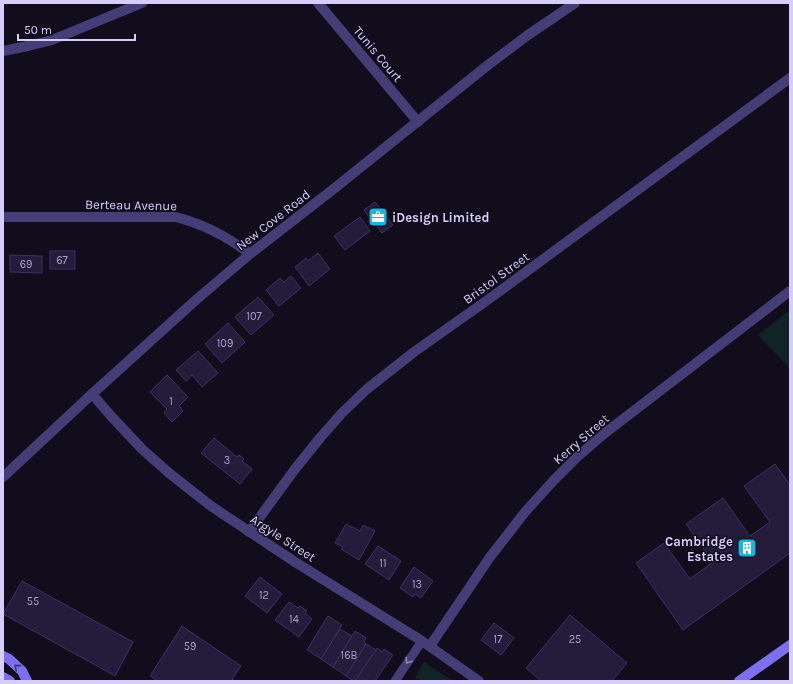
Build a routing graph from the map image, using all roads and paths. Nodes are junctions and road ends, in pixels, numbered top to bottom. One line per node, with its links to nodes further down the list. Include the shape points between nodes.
1 (142, 3): 4 (street, via 52,40)
2 (318, 3): 6 (street, Tunis Court)
3 (575, 3): 6 (street, New Cove Road, via 488,65)
4 (3, 51)
5 (790, 78): 12 (street, Bristol Street, via 367,389 320,438)
6 (418, 122): 8 (street, New Cove Road)
7 (3, 217): 8 (street, Berteau Avenue, via 176,218 191,221 216,232)
8 (250, 254): 10 (street, New Cove Road)
9 (790, 291): 13 (street, Kerry Street, via 577,457 525,512)
10 (92, 394): 11 (street, New Cove Road); 12 (street, Argyle Street, via 142,449 169,473)
11 (3, 477)
12 (249, 532): 13 (street, Argyle Street)
13 (426, 644): 19 (lane, one-way to 19); 20 (street, Argyle Street)
14 (790, 645): 21 (main road)
15 (3, 656): 18 (main road, one-way to 15, via 22,671)
16 (3, 677): 17 (main road)
17 (10, 681)
18 (27, 681)
19 (395, 681)
20 (479, 681)
21 (739, 681)

